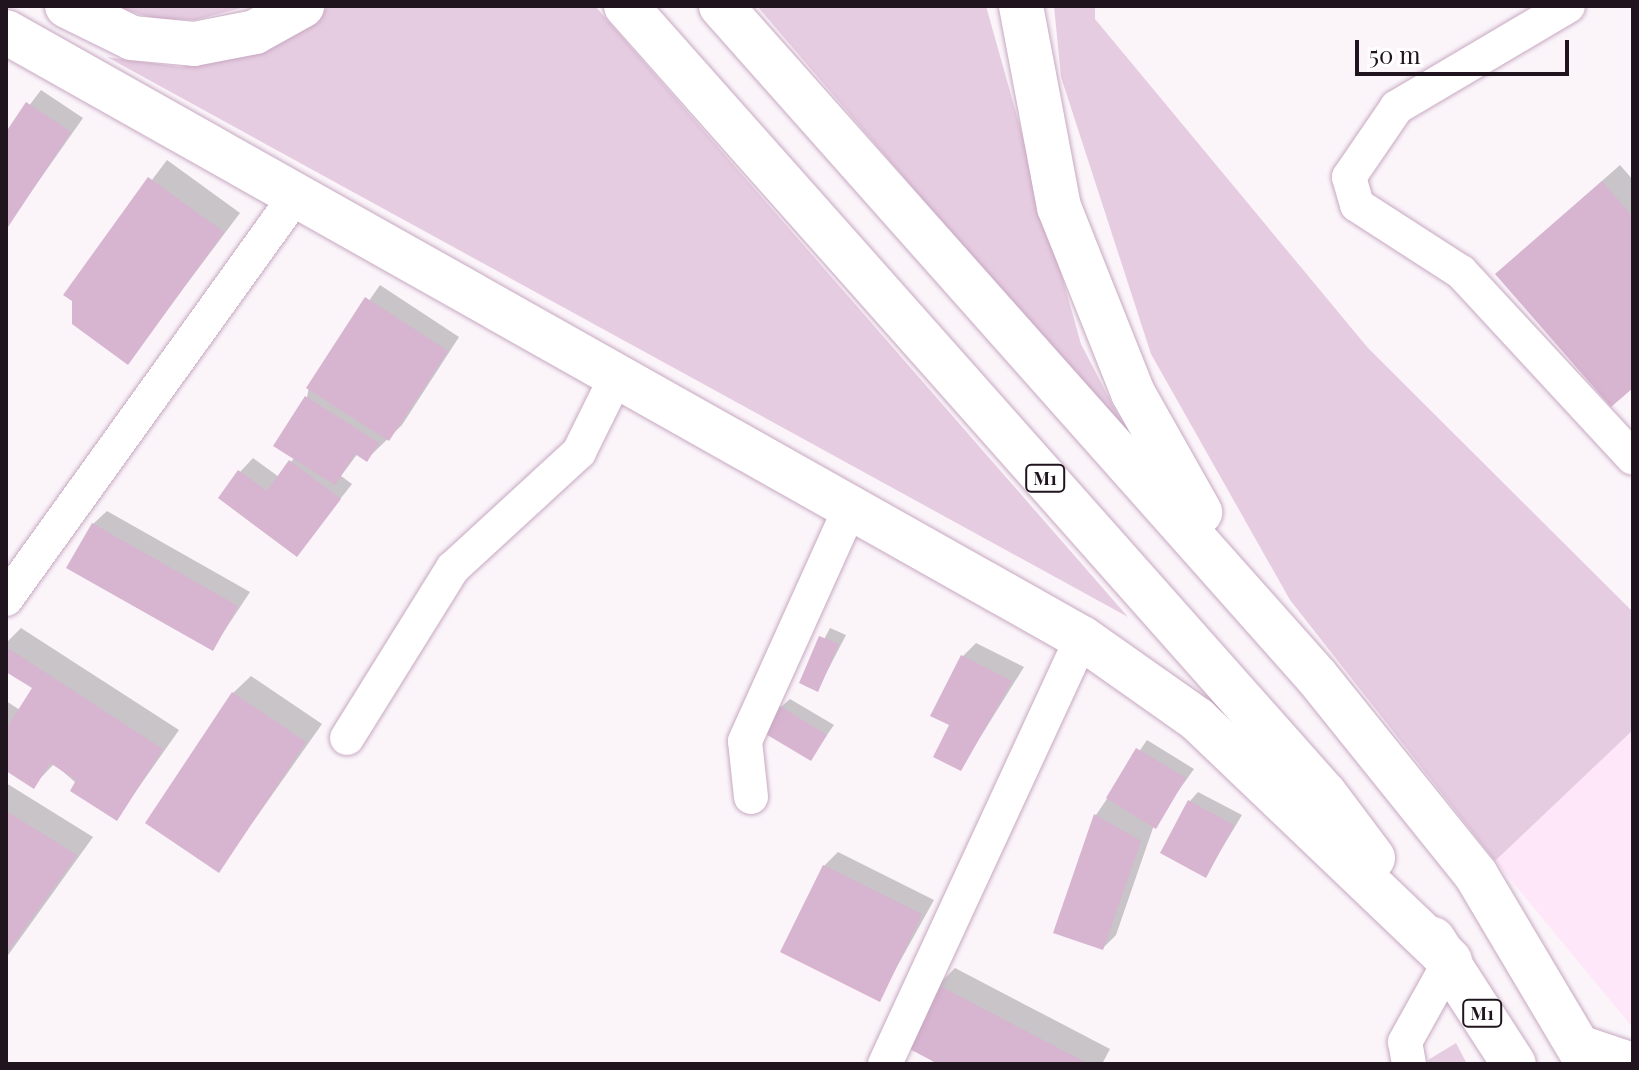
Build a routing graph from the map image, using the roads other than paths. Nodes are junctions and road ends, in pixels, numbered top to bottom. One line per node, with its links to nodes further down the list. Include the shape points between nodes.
1 (67, 6): 2 (highway, via 132,38 194,44 255,32)
2 (302, 6)
3 (626, 6): 17 (highway, M1, via 1325,794)
4 (721, 6): 14 (highway)
5 (1021, 6): 14 (highway, via 1059,207 1126,378 1184,490)
6 (1568, 6): 10 (street, via 1397,107 1349,177 1366,215 1461,272)
7 (6, 32): 8 (highway)
8 (296, 196): 9 (highway); 12 (street)
9 (617, 375): 11 (highway); 15 (street, via 579,452 453,568)
10 (1633, 458)
11 (851, 506): 13 (highway); 16 (street, via 745,741)
12 (6, 599)
13 (1082, 638): 17 (highway, via 1197,719); 20 (street)
14 (1317, 677): 18 (highway, via 1476,875)
15 (347, 738)
16 (751, 797)
17 (1450, 961): 21 (street, via 1405,1042); 22 (highway, M1)
18 (1581, 1052): 19 (street)
19 (1633, 1060)
20 (885, 1064)
21 (1409, 1064)
22 (1514, 1064)

